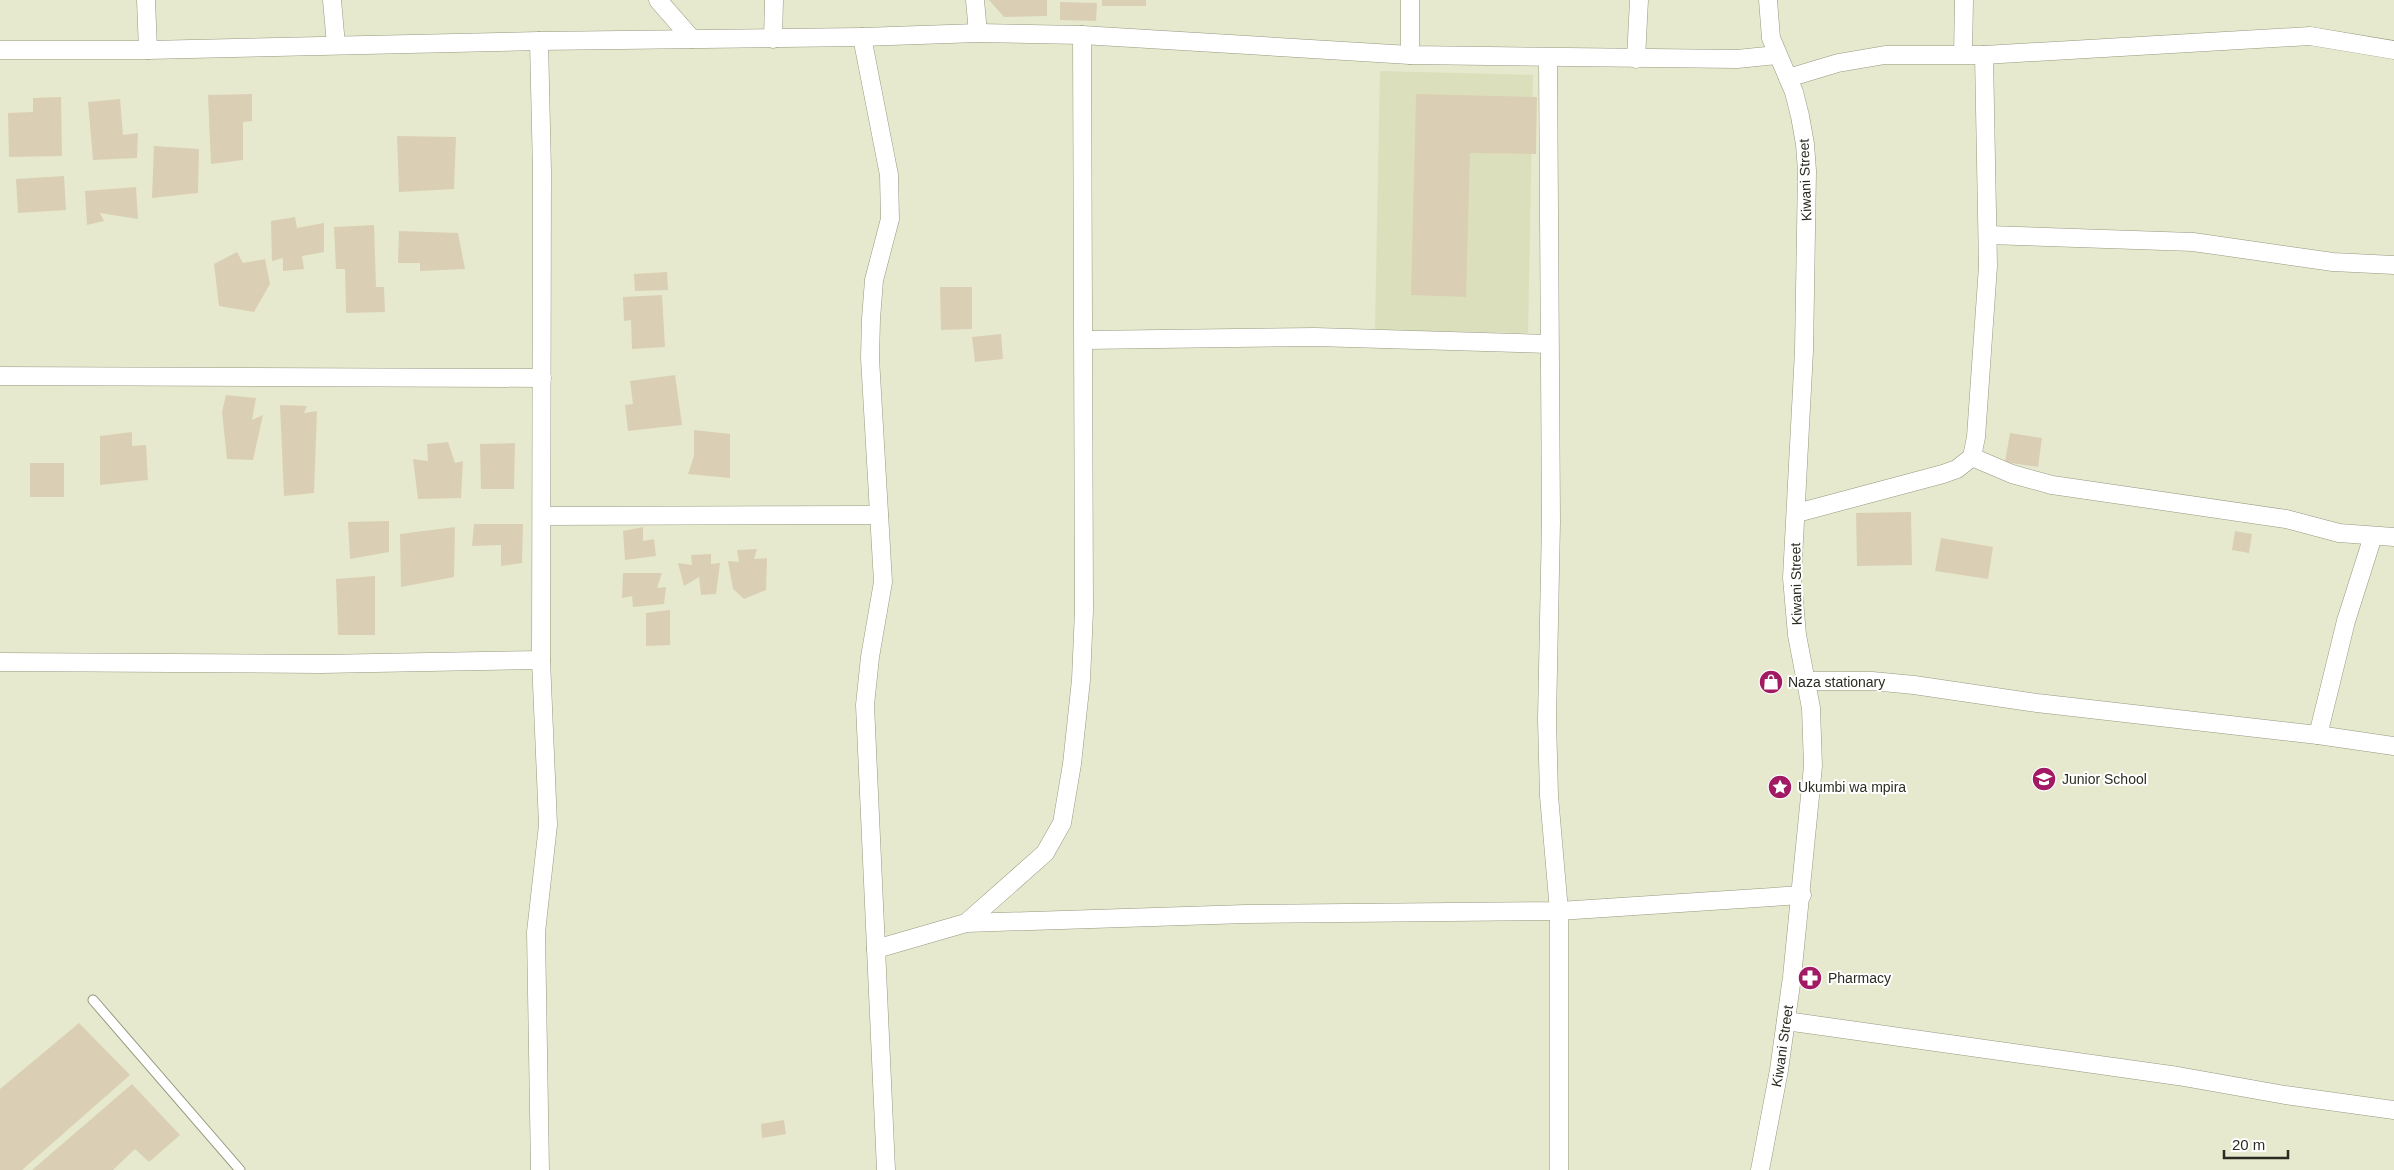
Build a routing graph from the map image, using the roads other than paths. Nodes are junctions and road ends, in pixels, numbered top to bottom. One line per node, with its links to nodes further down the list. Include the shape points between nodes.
1 (146, 0): 18 (street)
2 (332, 0): 16 (street)
3 (658, 0): 13 (street)
4 (774, 0): 14 (street)
5 (975, 0): 10 (street)
6 (1410, 0): 21 (street)
7 (1639, 0): 25 (street)
8 (1768, 0): 22 (street, Kiwani Street, via 1771,38)
9 (1964, 0): 20 (street)
10 (978, 33): 11 (street); 12 (street)
11 (1082, 35): 21 (street); 29 (street)
12 (862, 37): 14 (street); 35 (street, via 889,175 890,220 874,280 871,320 870,358)
13 (692, 39): 14 (street); 15 (street)
14 (773, 39)
15 (539, 41): 16 (street); 32 (street)
16 (336, 45): 18 (street)
17 (0, 50): 18 (street)
18 (148, 50)
19 (2394, 50): 23 (street, via 2310,36)
20 (1963, 54): 23 (street); 26 (street, via 1885,55)
21 (1410, 55): 24 (street)
22 (1777, 55): 25 (street, via 1737,59); 26 (street, Kiwani Street)
23 (1984, 55): 27 (street)
24 (1548, 58): 25 (street); 30 (street)
25 (1636, 59)
26 (1788, 78): 34 (street, Kiwani Street, via 1800,116 1807,171 1804,351)
27 (1988, 235): 28 (street, via 2193,242 2333,262); 33 (street, via 1985,323)
28 (2394, 266)
29 (1085, 340): 30 (street, via 1315,337); 46 (street, via 1081,680 1062,823 1045,853)
30 (1548, 344): 45 (street, via 1551,522 1549,796)
31 (0, 376): 32 (street)
32 (542, 378): 36 (street)
33 (1972, 457): 34 (street, via 1957,469 1943,474); 37 (street, via 2012,474 2052,485 2286,519 2339,533)
34 (1796, 513): 41 (street, Kiwani Street, via 1793,602)
35 (879, 514): 36 (street); 47 (street, via 883,582 865,705)
36 (542, 516): 39 (street)
37 (2373, 536): 38 (street); 42 (street, via 2346,621)
38 (2394, 537)
39 (541, 660): 40 (street, via 321,664); 52 (street, via 548,825 536,932)
40 (0, 662)
41 (1807, 681): 42 (street, via 1906,684 2037,703); 44 (street, Kiwani Street, via 1813,766)
42 (2318, 735): 43 (street)
43 (2394, 746)
44 (1802, 895): 45 (street); 49 (street, Kiwani Street)
45 (1559, 911): 46 (street, via 1246,914); 54 (street)
46 (966, 923): 47 (street)
47 (876, 949): 53 (street)
48 (94, 1000): 51 (lane)
49 (1786, 1021): 50 (street); 55 (street, Kiwani Street)
50 (2394, 1110)
51 (240, 1170)
52 (540, 1170)
53 (886, 1170)
54 (1559, 1170)
55 (1760, 1170)

